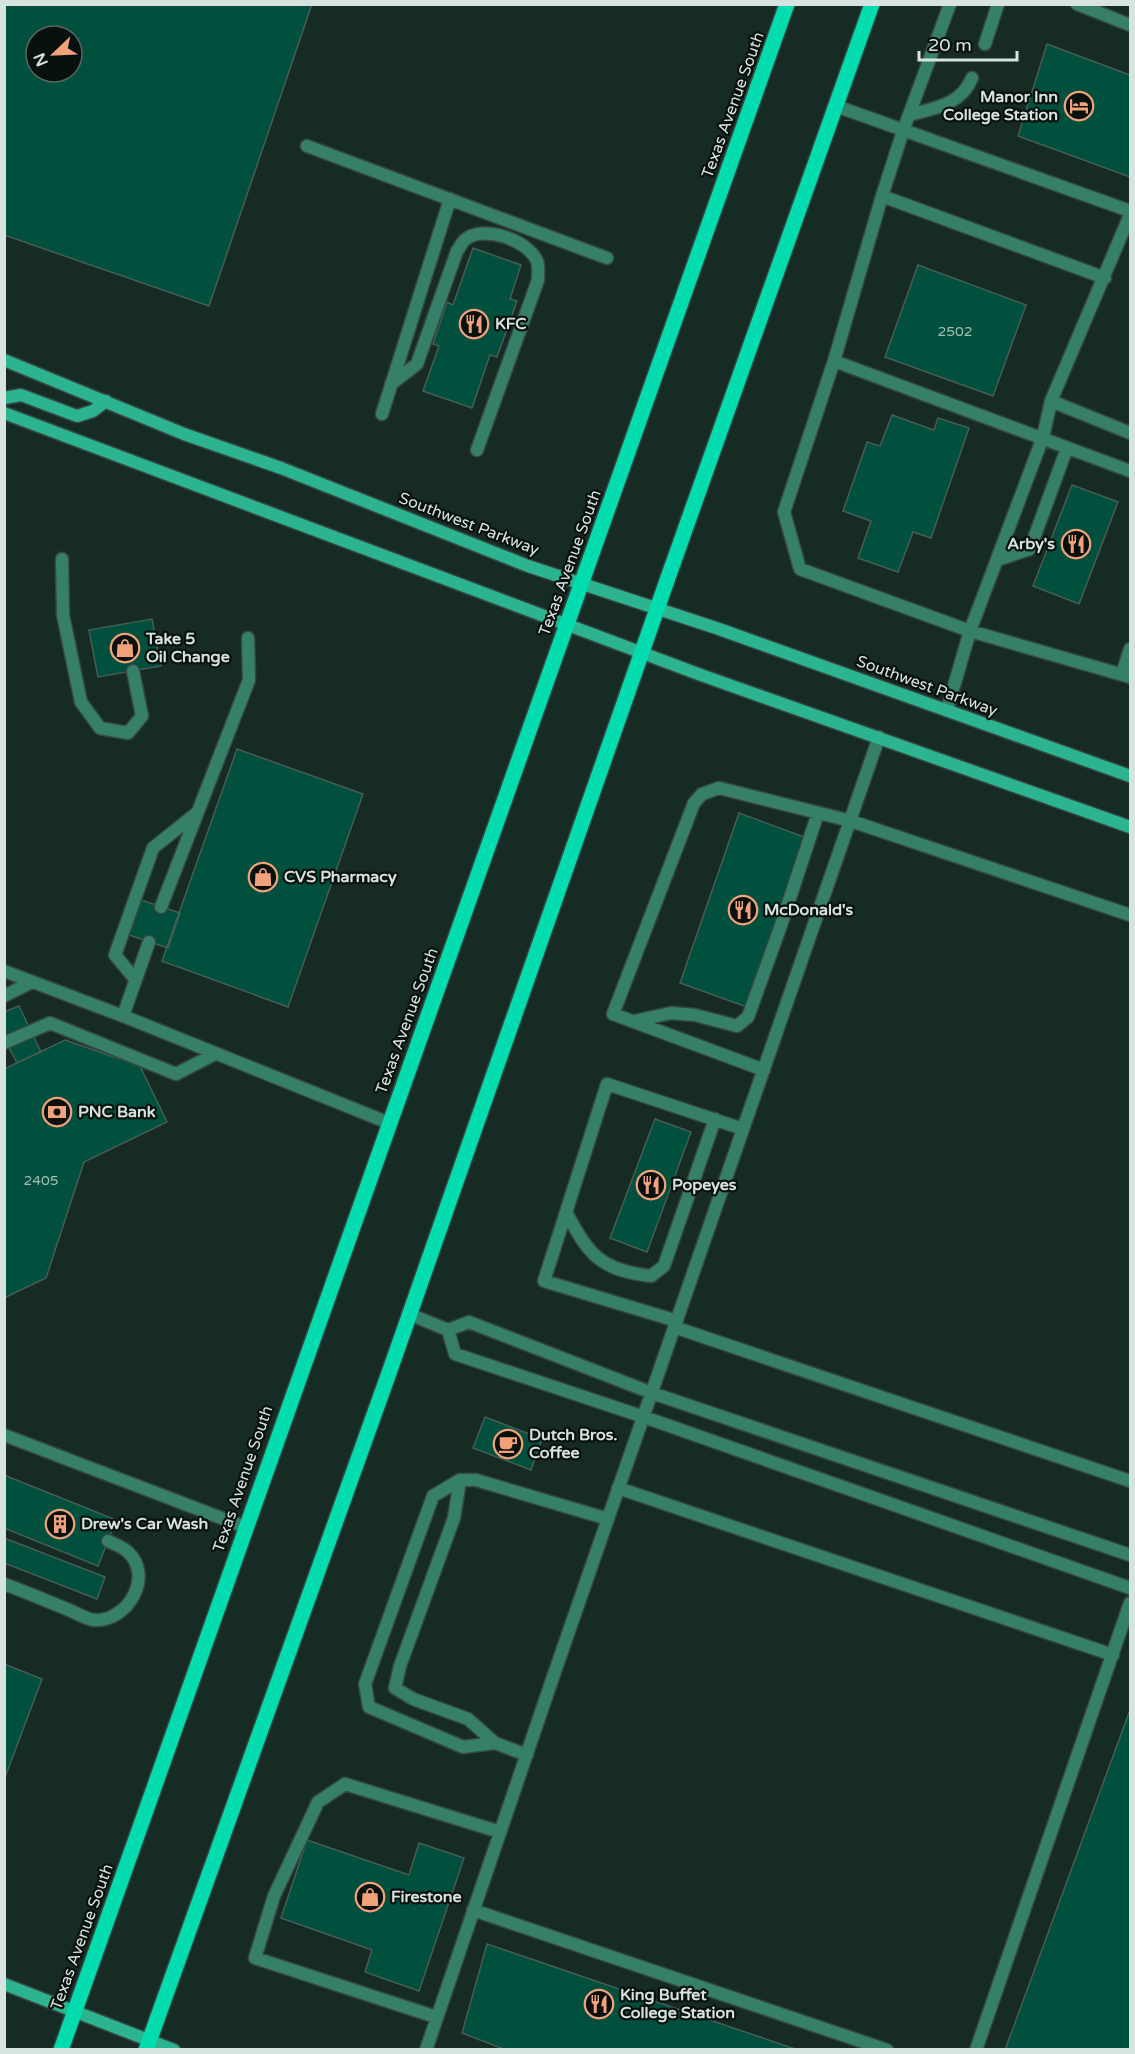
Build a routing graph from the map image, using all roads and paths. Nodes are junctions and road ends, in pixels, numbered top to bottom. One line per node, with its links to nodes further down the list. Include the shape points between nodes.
1 (787, 4): 33 (main road, Texas Avenue South)
2 (872, 4): 9 (main road)
3 (950, 4): 10 (lane)
4 (999, 4): 7 (lane)
5 (1077, 4): 6 (lane)
6 (1131, 25)
7 (985, 44)
8 (972, 78): 10 (lane, via 968,89 952,103)
9 (836, 106): 11 (lane); 34 (main road)
10 (909, 115): 11 (lane)
11 (903, 131): 13 (lane); 15 (lane)
12 (307, 146): 14 (lane)
13 (882, 196): 17 (lane); 19 (lane)
14 (450, 199): 16 (lane); 20 (lane)
15 (1131, 213): 17 (lane)
16 (607, 258)
17 (1105, 278): 22 (lane)
18 (4, 360): 23 (main road, Southwest Parkway)
19 (834, 361): 27 (lane); 36 (lane, via 784,512 800,570)
20 (391, 384): 25 (lane); 29 (lane, via 417,364 457,251 466,239 487,232 528,249 538,262 538,280)
21 (4, 398): 23 (main road, via 21,395 77,416)
22 (1051, 401): 26 (lane); 27 (lane)
23 (106, 402): 33 (main road, Southwest Parkway)
24 (4, 413): 35 (main road)
25 (382, 414)
26 (1131, 433)
27 (1043, 437): 28 (lane); 32 (lane)
28 (1067, 448): 30 (lane); 32 (lane, via 1030,549)
29 (477, 450)
30 (1131, 471)
31 (62, 559): 40 (lane, via 63,615 81,702 100,728 128,732 142,716)
32 (997, 560): 36 (lane)
33 (582, 584): 34 (main road, Southwest Parkway); 35 (main road, Texas Avenue South)
34 (657, 609): 39 (main road); 42 (main road, Southwest Parkway)
35 (567, 623): 39 (main road); 62 (main road, Texas Avenue South)
36 (970, 631): 41 (lane); 42 (lane)
37 (248, 638): 45 (lane, via 249,680)
38 (1131, 649): 41 (lane)
39 (642, 652): 43 (main road); 65 (main road)
40 (133, 671)
41 (1126, 675)
42 (947, 710): 44 (main road, Southwest Parkway)
43 (879, 737): 47 (lane); 48 (main road)
44 (1131, 776)
45 (199, 811): 49 (lane); 53 (lane, via 153,848 115,955)
46 (818, 813): 47 (lane); 57 (lane, via 747,1017 737,1026 672,1012); 57 (lane, via 719,788 702,794 694,803 613,1014)
47 (851, 821): 50 (lane); 60 (lane)
48 (1131, 826)
49 (161, 907)
50 (1131, 915)
51 (149, 942): 53 (lane)
52 (4, 971): 54 (lane)
53 (135, 980): 56 (lane)
54 (32, 982): 55 (lane); 56 (lane)
55 (4, 996)
56 (123, 1016): 59 (lane)
57 (633, 1021): 60 (lane)
58 (4, 1043): 59 (lane, via 50,1023 176,1074)
59 (215, 1054): 62 (lane)
60 (764, 1070): 63 (lane)
61 (714, 1119): 63 (lane); 64 (lane, via 607,1084); 64 (lane, via 664,1266 651,1276 626,1273 605,1263 583,1244)
62 (389, 1123): 75 (main road, Texas Avenue South)
63 (743, 1129): 66 (lane)
64 (566, 1212): 66 (lane, via 544,1281)
65 (409, 1314): 67 (lane); 89 (main road)
66 (676, 1324): 68 (lane); 72 (lane)
67 (448, 1330): 68 (lane, via 469,1322); 69 (lane, via 455,1354)
68 (652, 1393): 69 (lane); 77 (lane)
69 (644, 1417): 73 (lane); 79 (lane)
70 (4, 1435): 75 (lane)
71 (460, 1480): 74 (lane, via 476,1480); 82 (lane, via 454,1518 395,1688 413,1699 468,1719); 82 (lane, via 433,1496 365,1684 369,1707 463,1748)
72 (1131, 1481)
73 (618, 1488): 74 (lane); 81 (lane)
74 (608, 1519): 83 (lane)
75 (245, 1527): 87 (main road, Texas Avenue South)
76 (108, 1541): 78 (lane, via 129,1552 138,1568 138,1585 131,1602 110,1619 93,1620)
77 (1131, 1555)
78 (4, 1584)
79 (1131, 1588)
80 (1131, 1603): 81 (lane)
81 (1113, 1655): 94 (lane)
82 (495, 1743): 83 (lane)
83 (527, 1755): 84 (lane)
84 (500, 1832): 85 (lane); 88 (lane, via 345,1784 318,1802 274,1896 255,1958)
85 (473, 1910): 88 (lane); 93 (lane)
86 (4, 1984): 87 (main road)
87 (75, 2011): 89 (main road); 90 (main road, Texas Avenue South)
88 (436, 2018): 92 (lane)
89 (148, 2045): 91 (main road)
90 (61, 2049)
91 (174, 2049)
92 (426, 2049)
93 (888, 2049)
94 (976, 2049)

